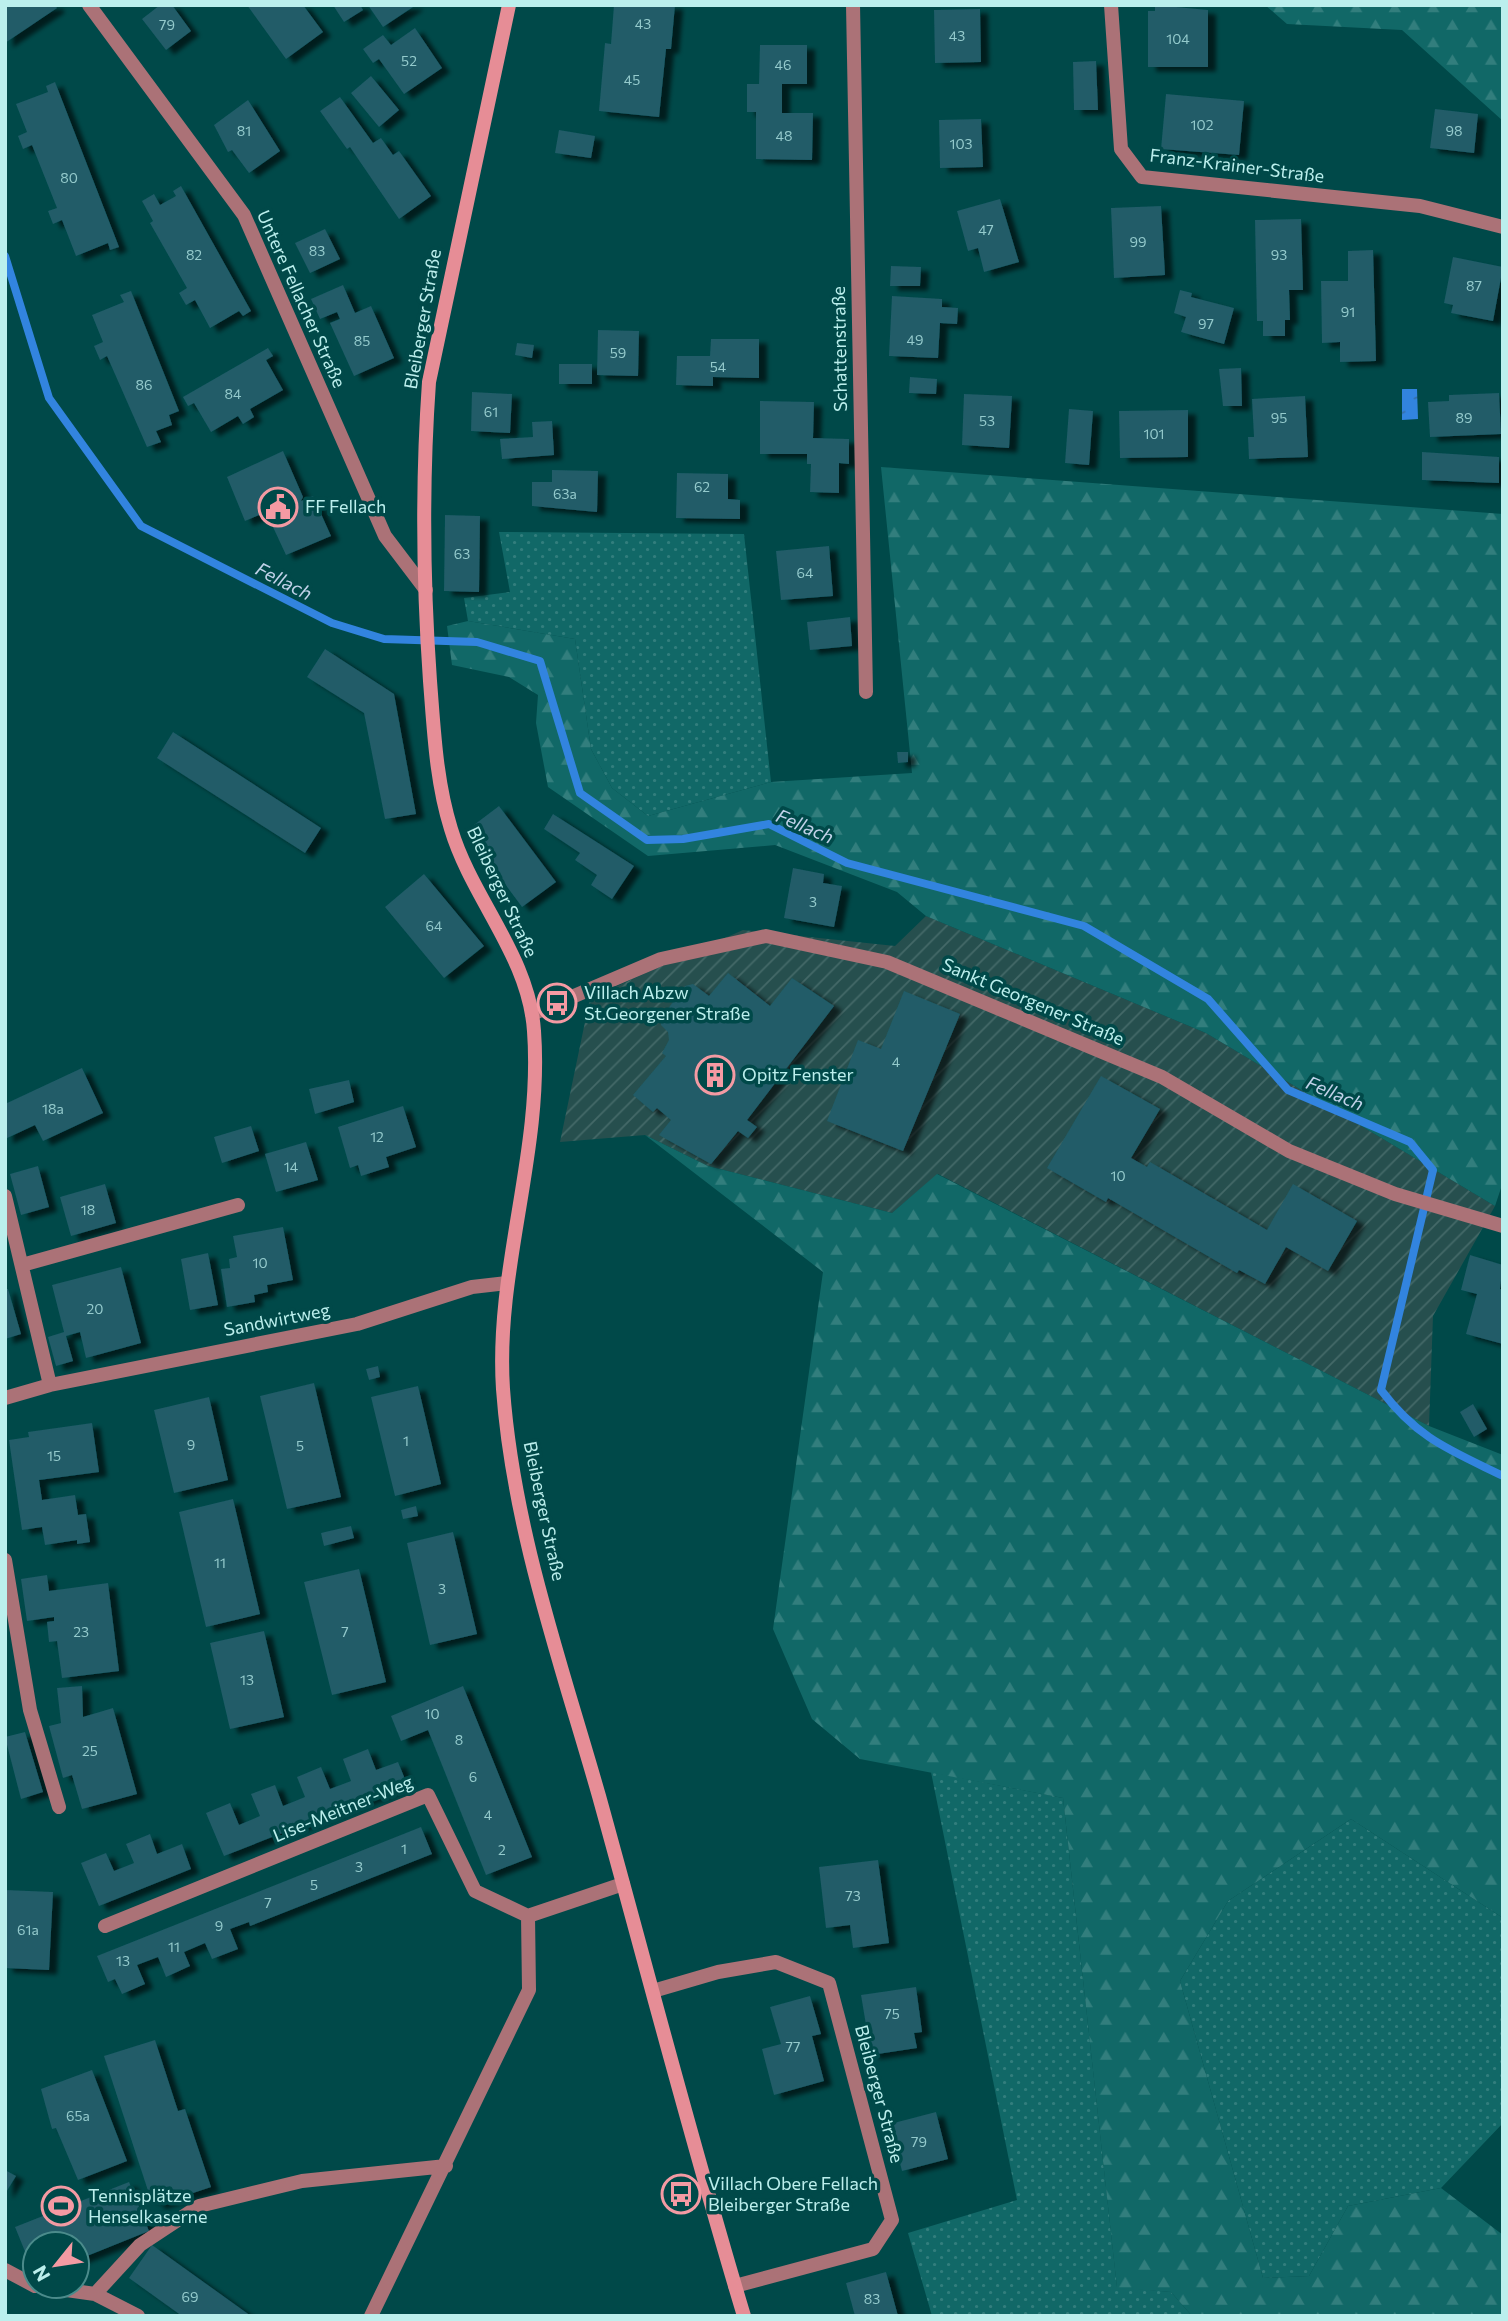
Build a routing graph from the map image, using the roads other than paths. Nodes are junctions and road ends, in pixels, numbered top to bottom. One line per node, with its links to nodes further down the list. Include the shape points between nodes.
1 (89, 5): 6 (street, Untere Fellacher Straße, via 244,215 385,536)
2 (509, 5): 6 (main road, Bleiberger Straße, via 429,382)
3 (853, 5): 7 (street, Schattenstraße)
4 (1111, 5): 5 (street, Franz-Krainer-Straße, via 1121,149 1142,177 1420,206)
5 (1503, 227)
6 (426, 590): 8 (main road, Bleiberger Straße, via 436,764 452,835 508,946)
7 (866, 692)
8 (531, 1014): 11 (street, Sankt Georgener Straße, via 661,959 766,936 887,962 1162,1077 1289,1151 1395,1195); 13 (main road, Bleiberger Straße, via 535,1033 532,1118)
9 (5, 1196): 12 (street)
10 (238, 1206): 12 (street)
11 (1503, 1226)
12 (22, 1265): 14 (street)
13 (507, 1283): 14 (street, Sandwirtweg, via 472,1287 357,1324); 18 (main road, Bleiberger Straße, via 503,1375 513,1479)
14 (50, 1385): 15 (street, Sandwirtweg)
15 (5, 1398)
16 (5, 1560): 17 (street, via 30,1710)
17 (59, 1807)
18 (623, 1884): 19 (street); 21 (main road, Bleiberger Straße)
19 (528, 1916): 20 (street, Lise-Meitner-Weg, via 475,1891 428,1796); 22 (street, via 529,1990)
20 (105, 1926)
21 (653, 1991): 25 (main road, Bleiberger Straße); 25 (street, Bleiberger Straße, via 718,1972 776,1962 829,1983 892,2220 873,2249)
22 (446, 2166): 27 (street, via 302,2181 199,2206 140,2245); 29 (street)
23 (5, 2270): 24 (street)
24 (21, 2278)
25 (735, 2286): 30 (main road, Bleiberger Straße)
26 (91, 2293): 27 (street)
27 (95, 2294): 28 (street)
28 (138, 2316)
29 (371, 2316)
30 (744, 2316)

